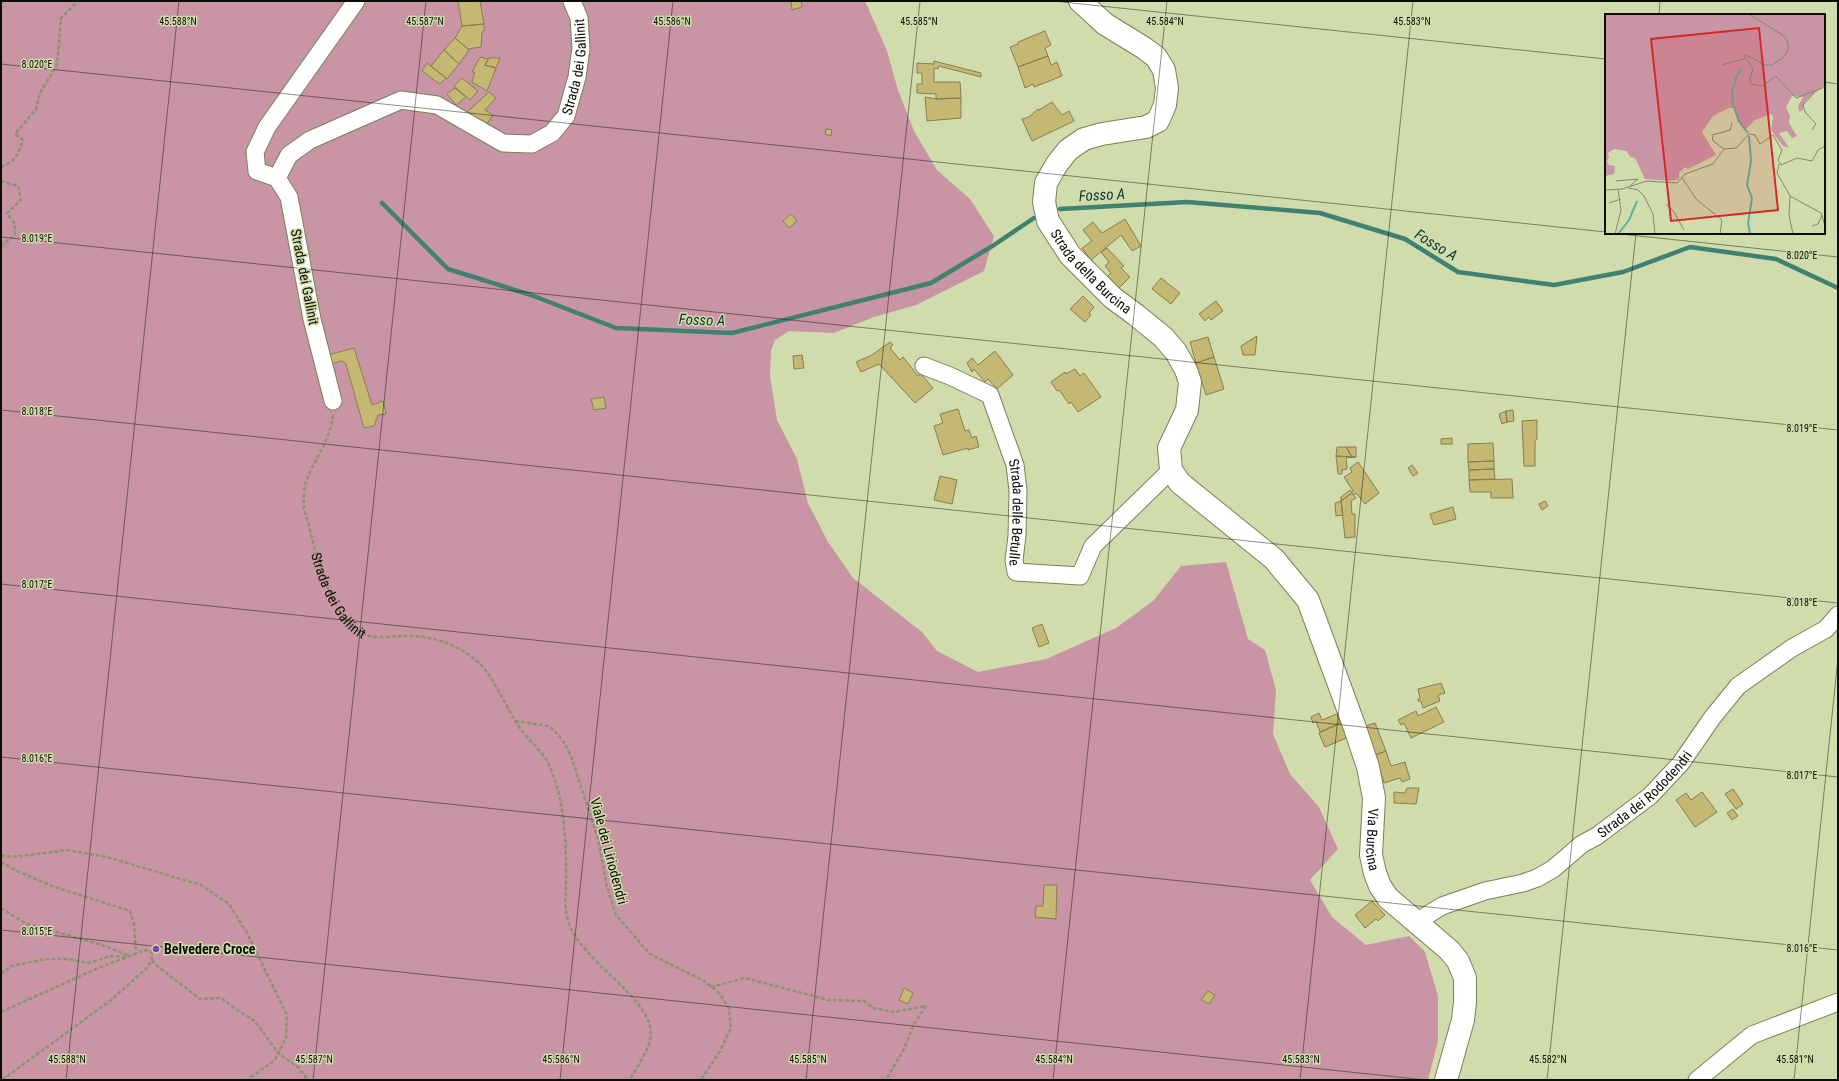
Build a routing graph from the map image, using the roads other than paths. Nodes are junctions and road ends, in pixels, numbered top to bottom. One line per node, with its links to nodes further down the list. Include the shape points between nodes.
1 (356, 1): 4 (street, via 267,127 255,152 257,170)
2 (572, 1): 4 (street, Strada dei Gallinit, via 579,18 581,48 578,77 566,116 552,133 532,144 503,143 436,105 401,100 310,140 289,155)
3 (1080, 1): 7 (street, Strada della Burcina, via 1105,24 1156,57 1164,70 1167,88 1165,105 1158,120 1146,127 1084,139 1068,150 1046,183 1044,202 1048,221 1070,255 1113,298 1163,337 1176,352 1186,370 1190,382 1187,410 1169,448)
4 (277, 178): 6 (street, Strada dei Gallinit, via 289,197 312,319)
5 (924, 366): 7 (street, Strada delle Betulle, via 990,395 1015,465 1018,490 1014,560 1016,572 1080,576 1093,546)
6 (333, 400)
7 (1171, 470): 9 (street, Via Burcina, via 1180,483 1274,559 1308,600 1368,767 1374,798 1371,855 1375,873 1388,898)
8 (1838, 615): 9 (street, Strada dei Rododendri, via 1826,629 1792,648 1738,686 1712,718 1681,764 1650,796 1597,836 1582,844 1554,869 1523,883 1485,891 1442,906 1424,917)
9 (1419, 925): 11 (street, Via Burcina, via 1449,950 1458,961 1465,978 1463,1020)
10 (1838, 1002): 12 (street, via 1752,1035)
11 (1446, 1080)
12 (1697, 1080)

